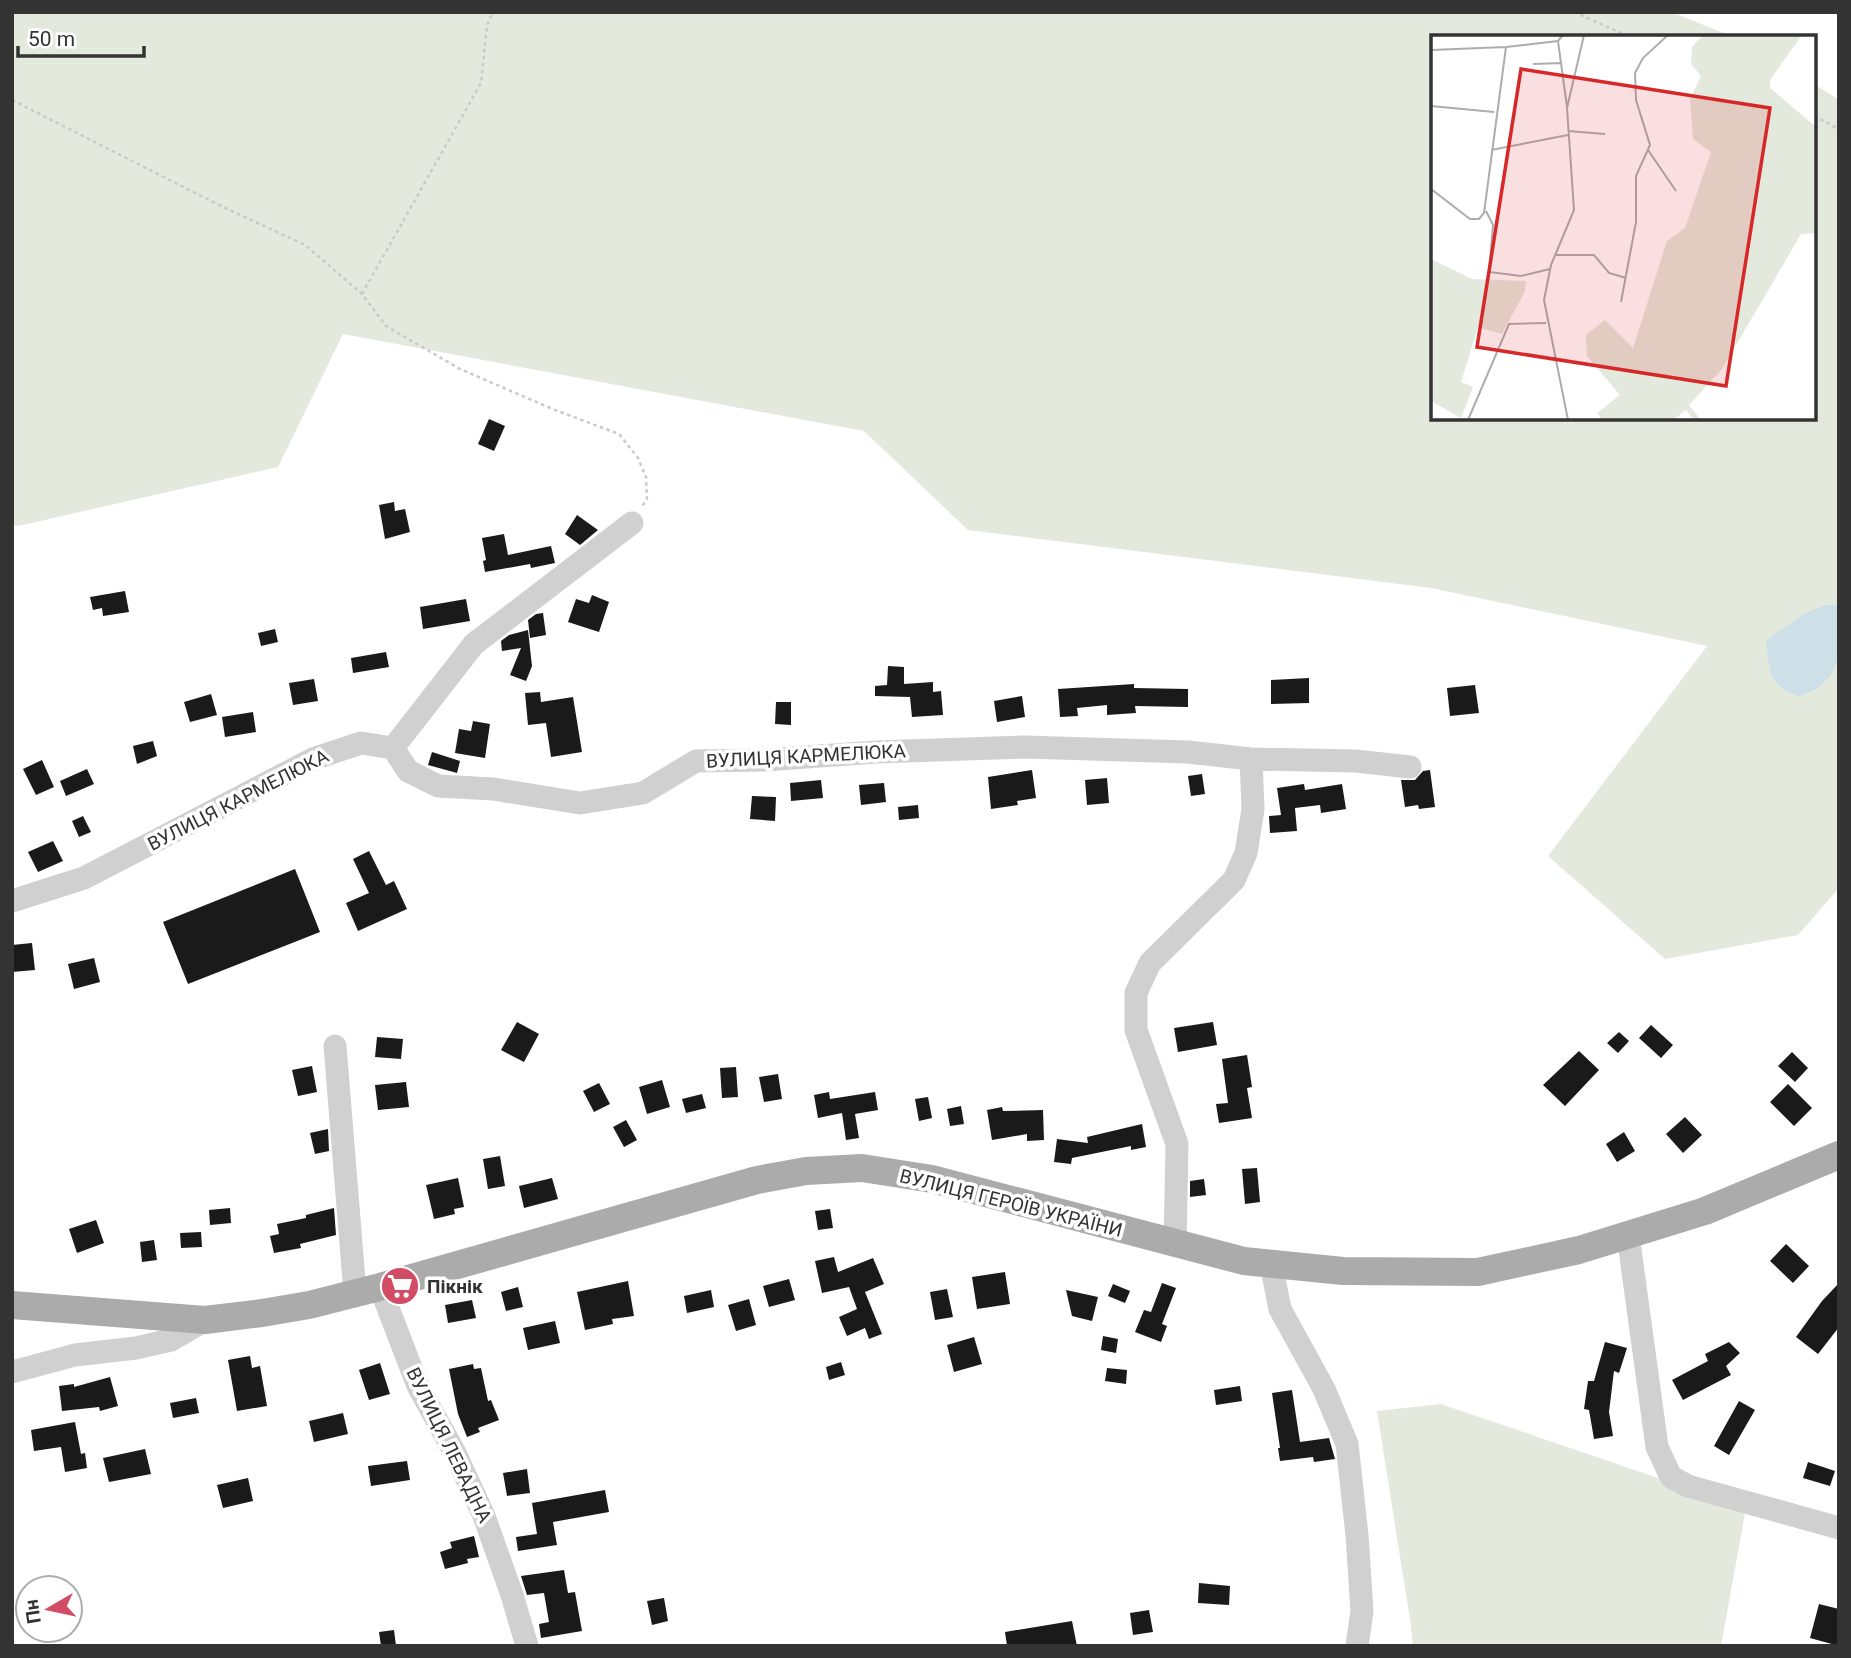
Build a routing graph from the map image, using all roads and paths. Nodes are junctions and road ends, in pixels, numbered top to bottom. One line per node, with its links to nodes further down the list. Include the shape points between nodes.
1 (493, 12): 7 (path, via 487,25 481,83)
2 (1574, 12): 3 (path)
3 (1626, 35)
4 (12, 100): 7 (path, via 305,245)
5 (1816, 117): 6 (path)
6 (1839, 129)
7 (362, 294): 8 (path, via 386,326 460,369 619,434 646,477 647,499)
8 (632, 523): 9 (street, via 474,644)
9 (393, 748): 10 (street, ВУЛИЦЯ КАРМЕЛЮКА, via 408,771 438,786 493,789 580,803 643,793 696,761 1024,747 1188,752); 12 (street, ВУЛИЦЯ КАРМЕЛЮКА, via 361,743 313,759 84,878)
10 (1251, 759): 11 (street, ВУЛИЦЯ КАРМЕЛЮКА); 16 (street, via 1253,809 1246,853 1234,880 1150,963 1136,993 1136,1030 1177,1144)
11 (1410, 767)
12 (12, 901)
13 (335, 1046): 18 (street, ВУЛИЦЯ ЛЕВАДНА)
14 (1839, 1155): 15 (main road, ВУЛИЦЯ ГЕРОЇВ УКРАЇНИ, via 1706,1211)
15 (1628, 1235): 17 (main road, ВУЛИЦЯ ГЕРОЇВ УКРАЇНИ, via 1478,1272 1343,1271); 22 (street, via 1657,1447 1671,1477 1688,1486)
16 (1175, 1244): 17 (main road, ВУЛИЦЯ ГЕРОЇВ УКРАЇНИ); 18 (main road, ВУЛИЦЯ ГЕРОЇВ УКРАЇНИ, via 932,1179 862,1168 806,1171 757,1180)
17 (1271, 1264): 24 (street, via 1280,1309 1324,1389 1347,1444 1362,1611)
18 (367, 1290): 20 (main road, ВУЛИЦЯ ГЕРОЇВ УКРАЇНИ); 23 (street, ВУЛИЦЯ ЛЕВАДНА, via 485,1516)
19 (12, 1305): 20 (main road, ВУЛИЦЯ ГЕРОЇВ УКРАЇНИ)
20 (205, 1320): 21 (street, via 171,1340 75,1355)
21 (12, 1372)
22 (1839, 1528)
23 (527, 1646)
24 (1357, 1646)

